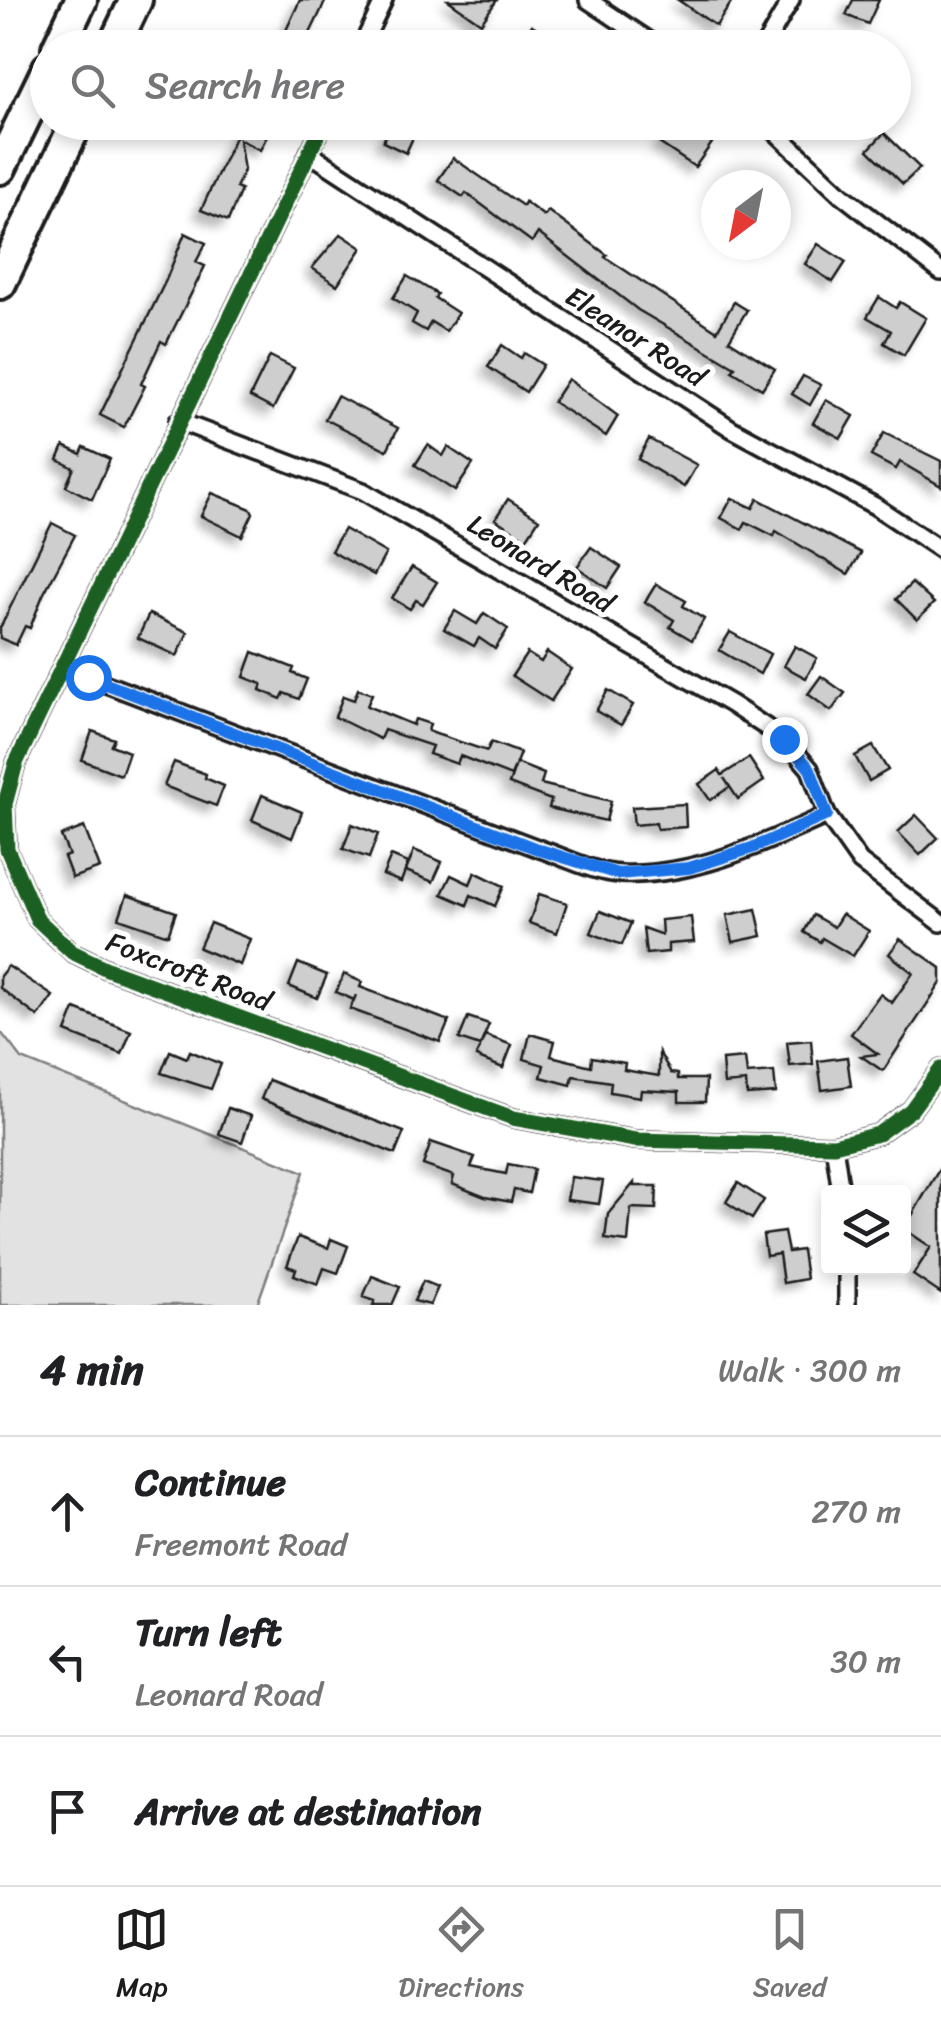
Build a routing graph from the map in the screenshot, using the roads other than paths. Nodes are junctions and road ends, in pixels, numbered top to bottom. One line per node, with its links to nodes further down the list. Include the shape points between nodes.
1 (81, 0): 6 (highway)
2 (136, 0): 7 (highway)
3 (384, 0): 8 (street)
4 (588, 0): 9 (street)
5 (791, 0): 10 (street)
6 (67, 30)
7 (122, 30)
8 (370, 30)
9 (633, 30)
10 (774, 30)
11 (30, 106): 16 (highway)
12 (68, 140): 18 (highway)
13 (316, 140): 15 (street, Foxcroft Road)
14 (784, 140): 17 (street)
15 (310, 153): 19 (street, Foxcroft Road); 20 (street, Eleanor Road, via 732,429 875,506)
16 (0, 168)
17 (941, 272)
18 (0, 282)
19 (178, 421): 21 (street, Foxcroft Road); 22 (street, Leonard Road, via 363,491 730,704 784,739 810,769)
20 (941, 550)
21 (64, 668): 22 (street, via 618,874 689,868); 25 (street, Foxcroft Road, via 16,763 5,804 7,849 37,919 72,952 513,1118 635,1140)
22 (827, 815): 23 (street, Leonard Road, via 860,862)
23 (941, 923)
24 (941, 1069): 25 (street, Foxcroft Road, via 911,1110 878,1134)
25 (834, 1145): 26 (street)
26 (839, 1185)
27 (848, 1275): 28 (street)
28 (847, 1305)

